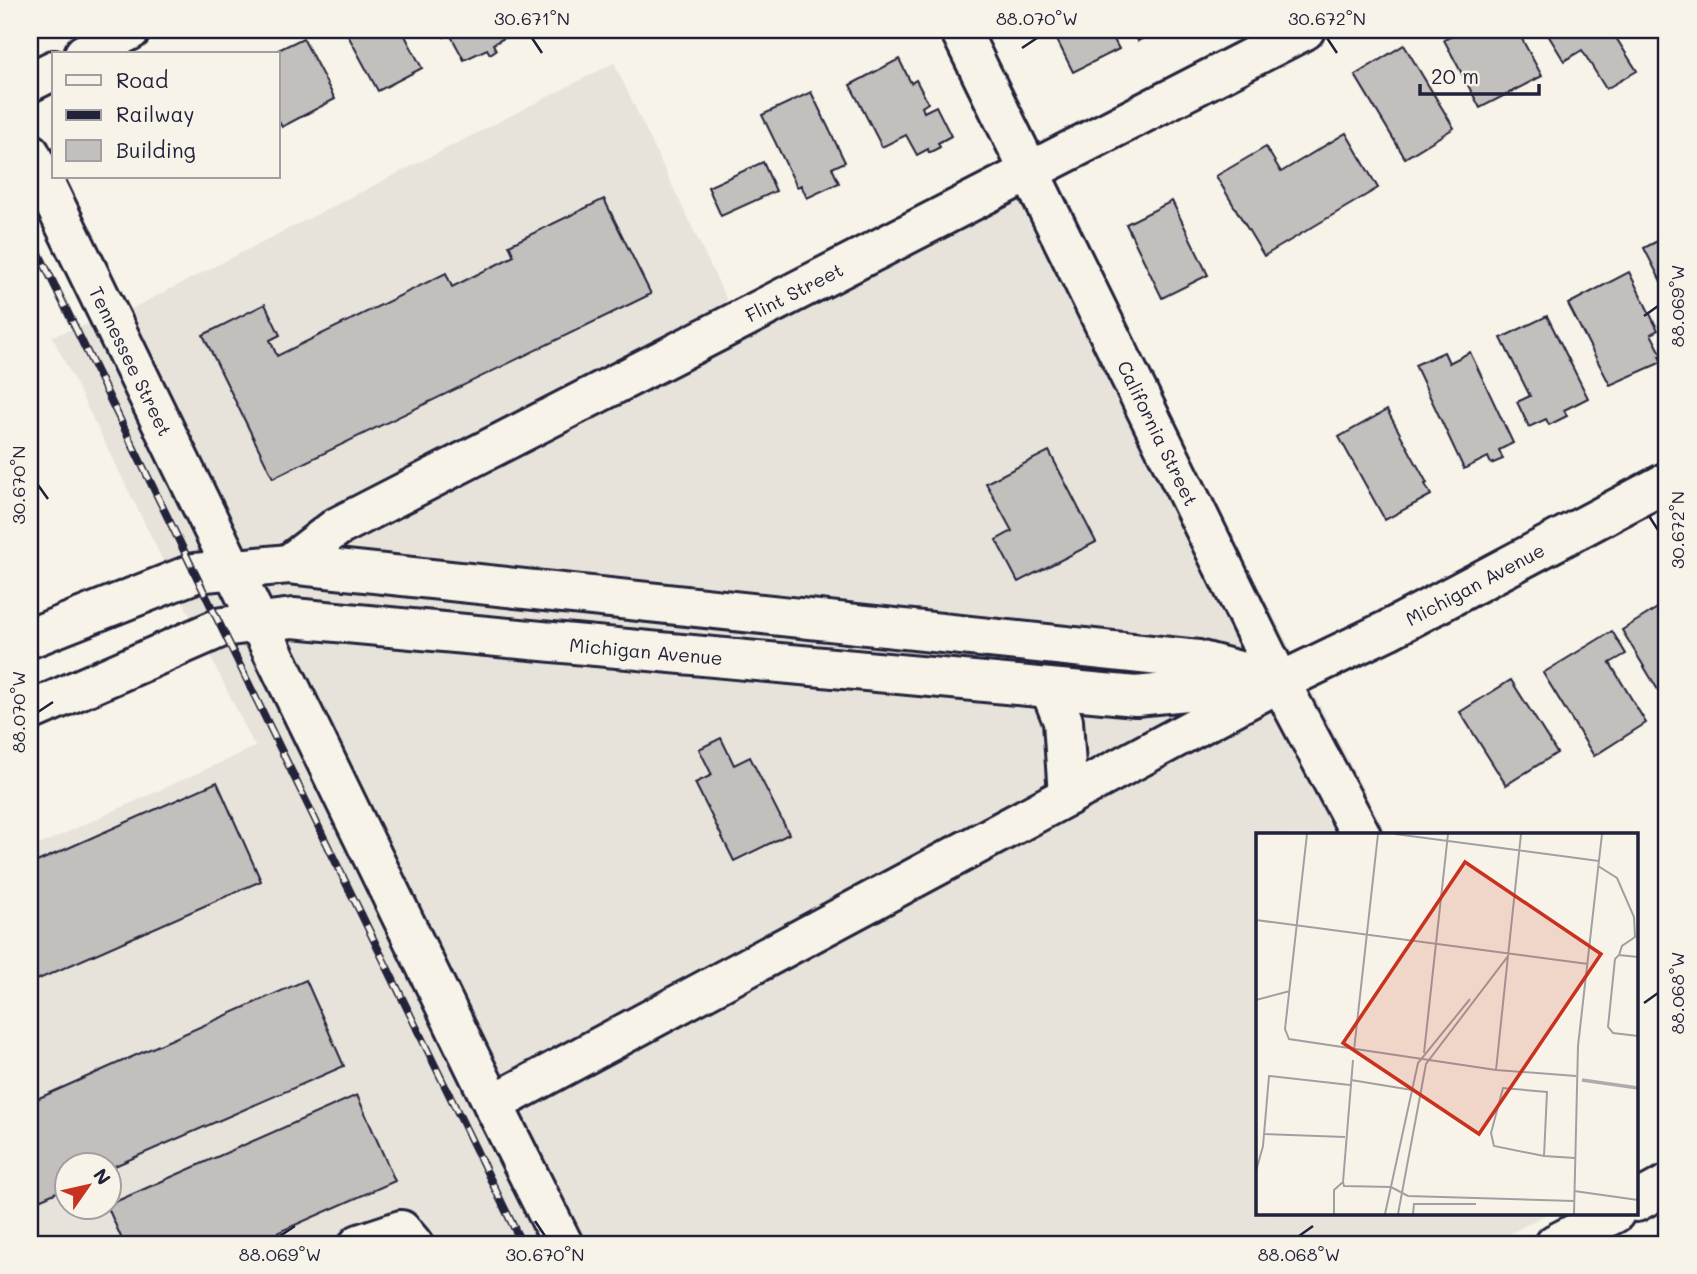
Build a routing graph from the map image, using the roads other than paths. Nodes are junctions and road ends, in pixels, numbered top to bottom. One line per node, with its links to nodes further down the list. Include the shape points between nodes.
1 (131, 30): 4 (street)
2 (960, 30): 8 (street, California Street)
3 (1305, 30): 8 (street, Flint Street)
4 (88, 52)
5 (52, 70): 6 (street)
6 (30, 82)
7 (30, 153): 11 (street, Tennessee Street)
8 (1029, 171): 10 (street, Flint Street, via 337,527); 14 (street, California Street)
9 (1667, 482): 14 (street, Michigan Avenue)
10 (289, 565): 11 (street); 14 (street, via 1199,660)
11 (233, 569): 12 (street, Tennessee Street); 13 (street, via 195,573)
12 (259, 622): 15 (street, Michigan Avenue, via 293,618); 16 (street, Michigan Avenue, via 222,627); 19 (street, Tennessee Street)
13 (30, 638)
14 (1280, 682): 15 (street, Michigan Avenue, via 1136,696); 17 (street); 18 (street, California Street)
15 (1050, 689): 17 (street, via 1063,722)
16 (30, 711)
17 (1068, 796): 19 (street)
18 (1360, 833)
19 (493, 1104): 26 (street, Tennessee Street)
20 (1667, 1185): 21 (street)
21 (1638, 1201)
22 (1612, 1214): 23 (street)
23 (1563, 1231)
24 (359, 1244): 25 (street, via 401,1230)
25 (413, 1244)
26 (563, 1244)

